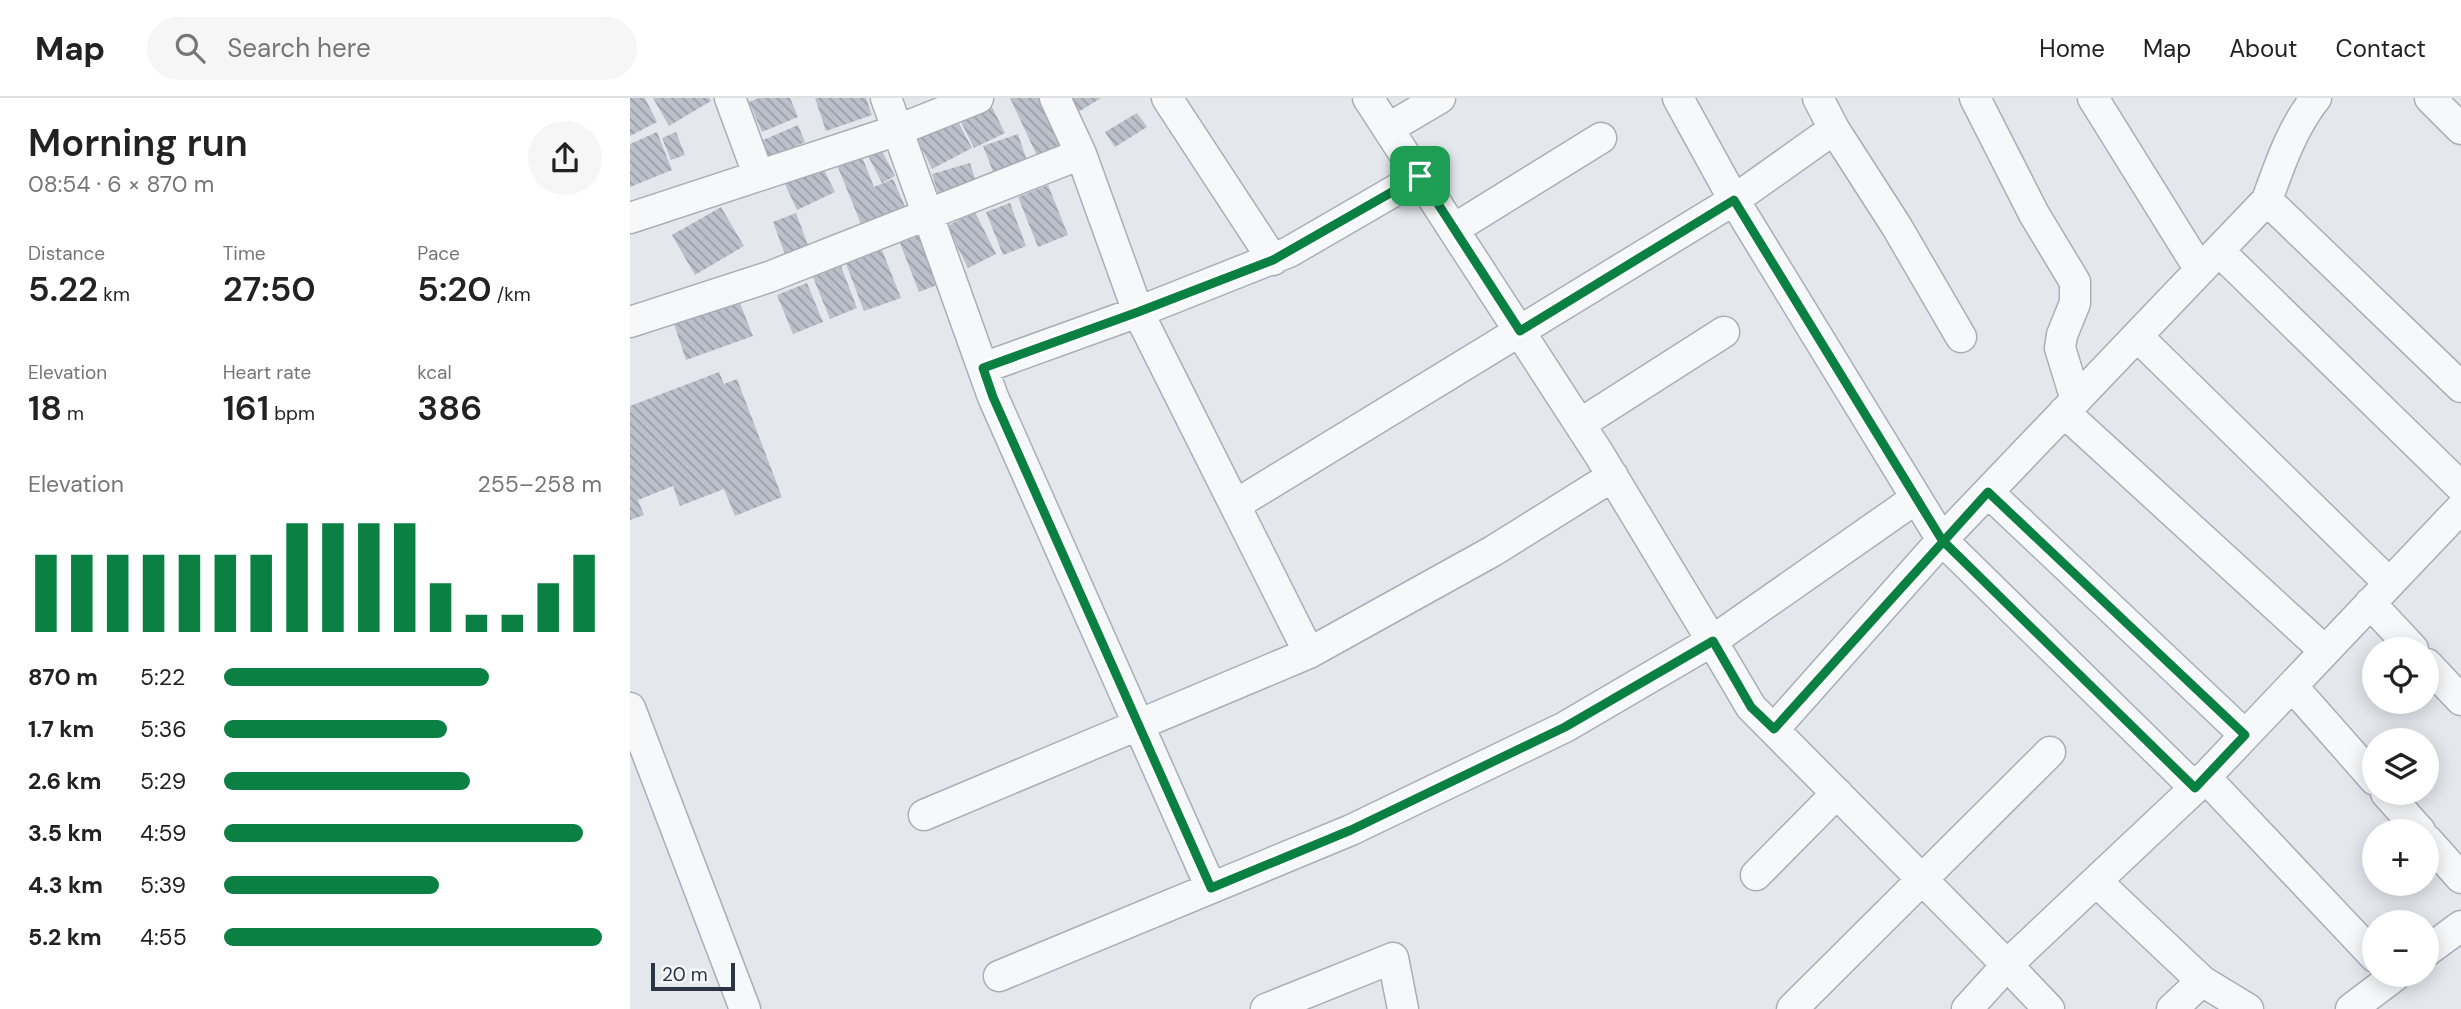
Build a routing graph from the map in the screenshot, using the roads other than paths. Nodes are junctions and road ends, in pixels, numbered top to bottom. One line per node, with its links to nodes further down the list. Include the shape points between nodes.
1 (730, 98): 20 (street)
2 (886, 98): 17 (street)
3 (978, 98): 17 (street)
4 (1055, 98): 19 (street)
5 (1167, 98): 27 (street)
6 (1368, 98): 15 (street)
7 (1440, 98): 15 (street)
8 (1678, 98): 22 (street)
9 (1818, 98): 16 (street)
10 (1975, 98): 37 (street, via 2074,282 2074,303 2060,348)
11 (2093, 98): 28 (street)
12 (2316, 98): 23 (street, via 2285,151)
13 (2430, 98): 14 (street)
14 (2459, 122)
15 (1389, 128): 21 (street)
16 (1834, 129): 22 (street); 34 (street, via 1898,227)
17 (898, 130): 20 (street); 24 (street)
18 (1601, 138): 26 (street)
19 (1081, 154): 24 (street); 29 (street)
20 (758, 174): 25 (street)
21 (1420, 176): 26 (street); 27 (street)
22 (1734, 200): 31 (street); 45 (street)
23 (2267, 200): 28 (street); 36 (street)
24 (928, 215): 30 (street, via 769,277); 35 (street)
25 (630, 218)
26 (1454, 229): 31 (street)
27 (1273, 260): 29 (street)
28 (2209, 260): 33 (street); 40 (street)
29 (1138, 312): 35 (street); 42 (street)
30 (630, 322)
31 (1520, 331): 38 (street); 42 (street)
32 (1724, 332): 38 (street)
33 (2137, 336): 37 (street); 46 (street)
34 (1961, 337)
35 (983, 368): 55 (street)
36 (2461, 387)
37 (2070, 406): 41 (street); 49 (street)
38 (1580, 424): 39 (street)
39 (1613, 477): 48 (street); 50 (street, via 1493,551)
40 (2461, 487)
41 (1988, 492): 45 (street); 57 (street)
42 (1235, 505): 50 (street)
43 (1905, 506): 48 (street)
44 (2456, 523): 46 (street)
45 (1942, 540): 56 (street); 60 (street)
46 (2379, 593): 47 (street); 49 (street)
47 (2406, 637)
48 (1713, 641): 56 (street, via 1751,707); 70 (street, via 1565,727 1351,830)
49 (2325, 651): 52 (street)
50 (1309, 653): 55 (street)
51 (2439, 676): 53 (street)
52 (2292, 686): 57 (street); 59 (street)
53 (2461, 699)
54 (630, 708): 79 (street)
55 (1139, 725): 63 (street); 70 (street)
56 (1774, 729): 61 (street)
57 (2245, 735): 60 (street)
58 (2050, 752): 68 (street)
59 (2362, 765)
60 (2200, 783): 69 (street); 73 (street)
61 (1837, 793): 66 (street); 68 (street)
62 (2397, 805): 64 (street)
63 (924, 815)
64 (2409, 819)
65 (2439, 853): 67 (street)
66 (1756, 875)
67 (2461, 878)
68 (1922, 879): 74 (street); 82 (street)
69 (2096, 880): 74 (street); 76 (street)
70 (1211, 888): 75 (street)
71 (2461, 926): 72 (street)
72 (2439, 942)
73 (2362, 944)
74 (2007, 965): 83 (street); 84 (street)
75 (999, 976)
76 (2202, 981): 85 (street); 86 (street)
77 (2373, 987): 87 (street)
78 (1308, 1001): 80 (street); 81 (street, via 1393,958)
79 (745, 1009)
80 (1266, 1009)
81 (1403, 1009)
82 (1792, 1009)
83 (1967, 1009)
84 (2049, 1009)
85 (2172, 1009)
86 (2248, 1009)
87 (2351, 1009)

